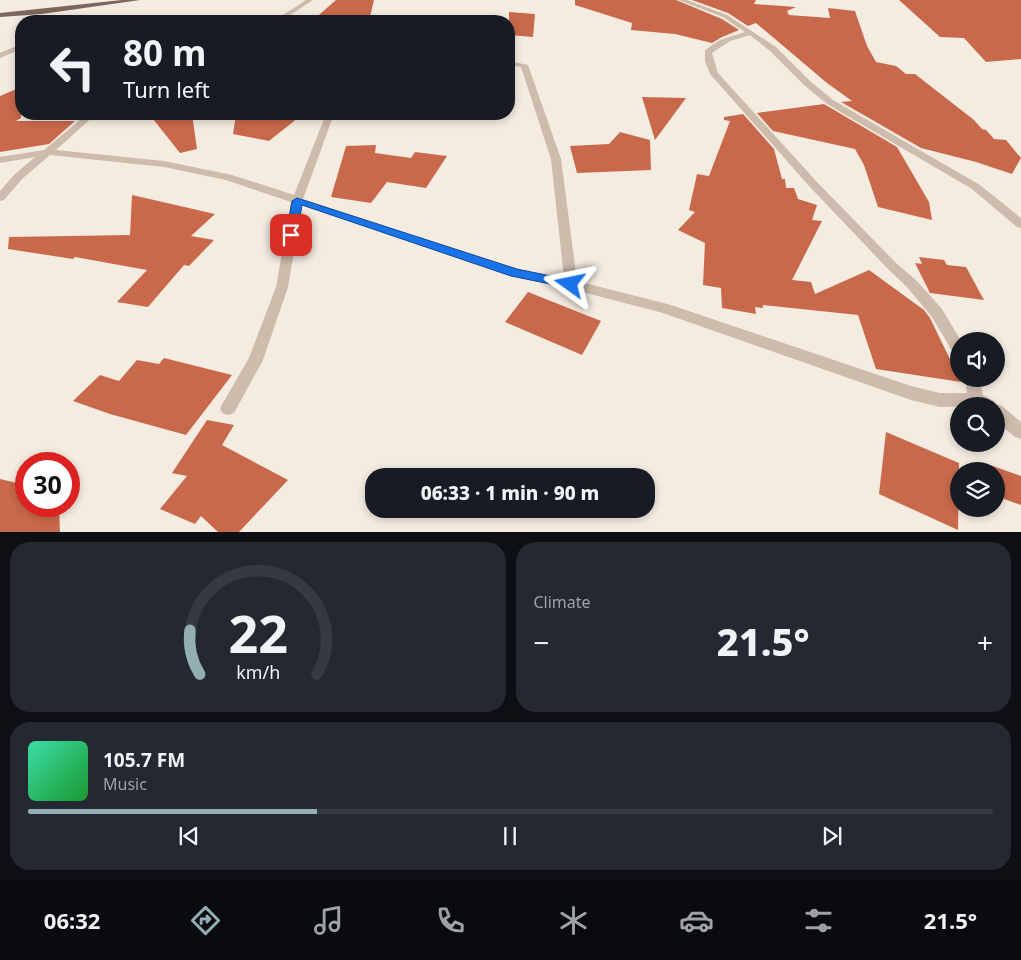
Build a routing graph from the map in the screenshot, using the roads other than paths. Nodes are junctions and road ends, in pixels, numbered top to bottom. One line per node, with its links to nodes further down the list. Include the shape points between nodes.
1 (137, 0): 4 (main road)
2 (310, 0): 5 (street)
3 (681, 0): 6 (street, via 725,16)
4 (0, 15)
5 (286, 15)
6 (751, 33): 16 (street, via 830,102 976,187); 18 (street, via 729,38 708,52 714,74 813,184 912,284 937,313)
7 (15, 49): 8 (street)
8 (0, 56)
9 (515, 64): 17 (street, via 524,65 556,159)
10 (85, 120): 12 (street)
11 (328, 120): 15 (street)
12 (50, 152): 13 (street); 14 (street, via 18,177); 15 (street, via 164,164 210,173)
13 (0, 160)
14 (0, 198)
15 (297, 201): 17 (street, via 515,273); 20 (street, via 282,287 256,360)
16 (1021, 224)
17 (570, 284): 19 (street, via 666,309 911,394)
18 (950, 335)
19 (950, 401)
20 (228, 408)
21 (1005, 419): 22 (street)
22 (1021, 432)

